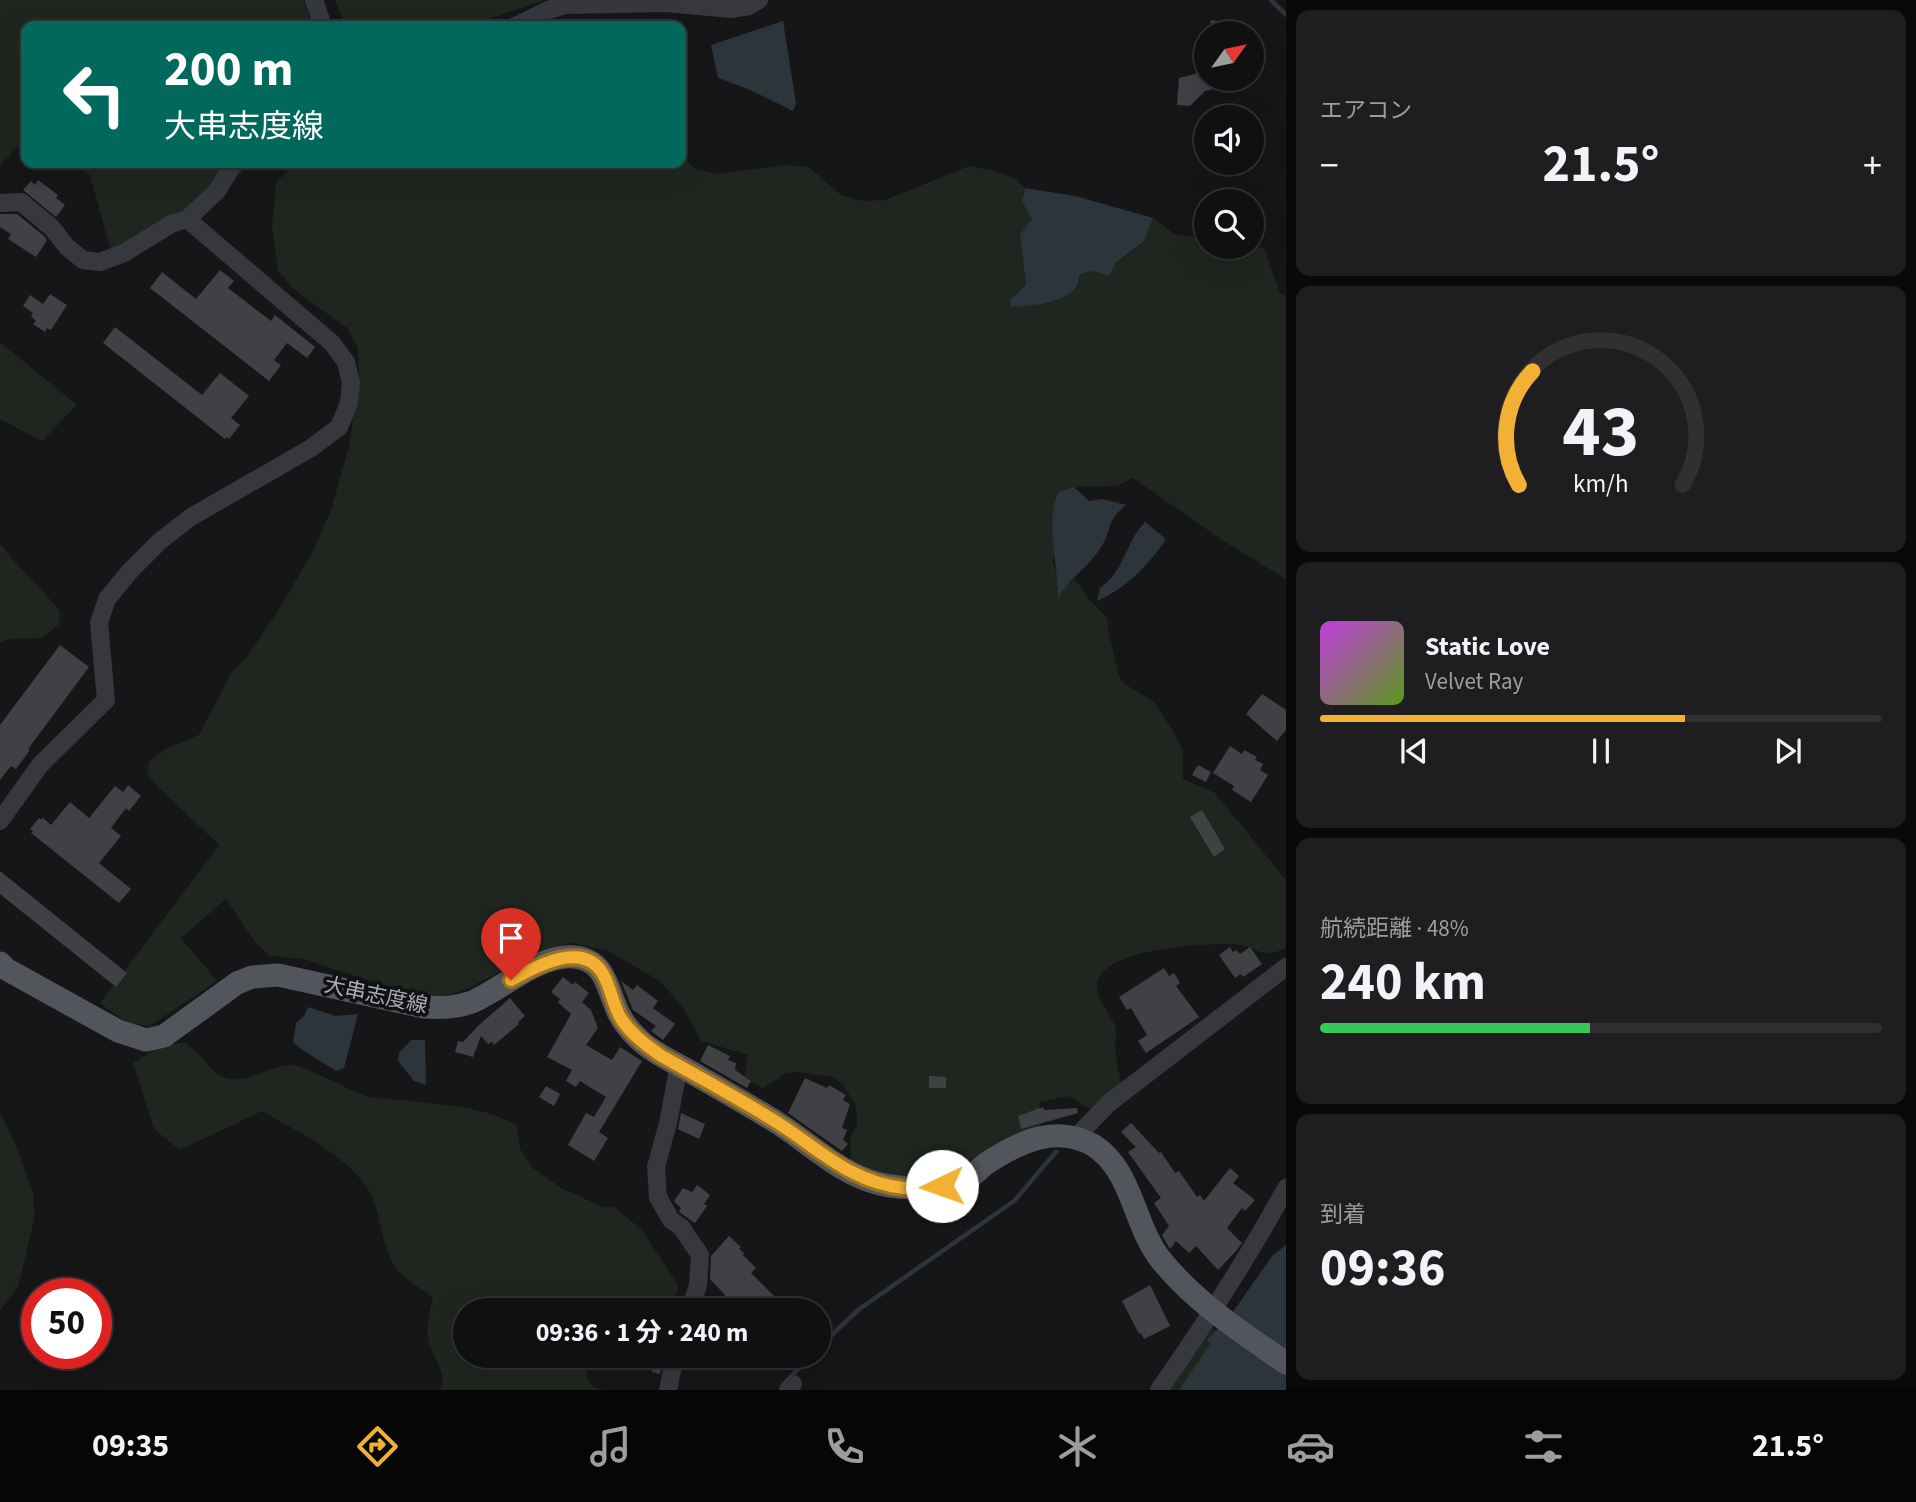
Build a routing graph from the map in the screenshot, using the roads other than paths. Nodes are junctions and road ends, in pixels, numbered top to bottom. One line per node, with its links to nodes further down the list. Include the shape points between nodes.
1 (314, 0): 3 (street)
2 (759, 0): 4 (street, via 731,9 666,3 565,5)
3 (321, 21)
4 (525, 21)
5 (231, 168): 7 (street, via 216,191)
6 (0, 203): 7 (street, via 21,202 83,260 100,262)
7 (187, 219): 8 (street, via 332,343 346,362 349,403 339,427 191,517 130,571 107,600 99,623 106,700 40,765)
8 (0, 821)
9 (0, 963): 11 (main road, 大串志度線, via 118,1031 146,1040 164,1036 237,983 253,977 278,975 440,1008 472,1002 530,969 575,957 595,964 603,973 630,1030)
10 (1286, 967): 12 (street, via 1110,1103)
11 (679, 1065): 12 (main road, 大串志度線, via 855,1175 879,1184 906,1188 965,1181 1034,1138); 14 (street, via 656,1167 658,1197 700,1255)
12 (1075, 1138): 15 (main road, 大串志度線, via 1091,1144 1114,1163 1159,1258)
13 (1286, 1188): 15 (street)
14 (694, 1298)
15 (1217, 1315): 16 (main road, 大串志度線); 19 (street)
16 (1286, 1363)
17 (673, 1368): 18 (street)
18 (668, 1390)
19 (1159, 1390)

